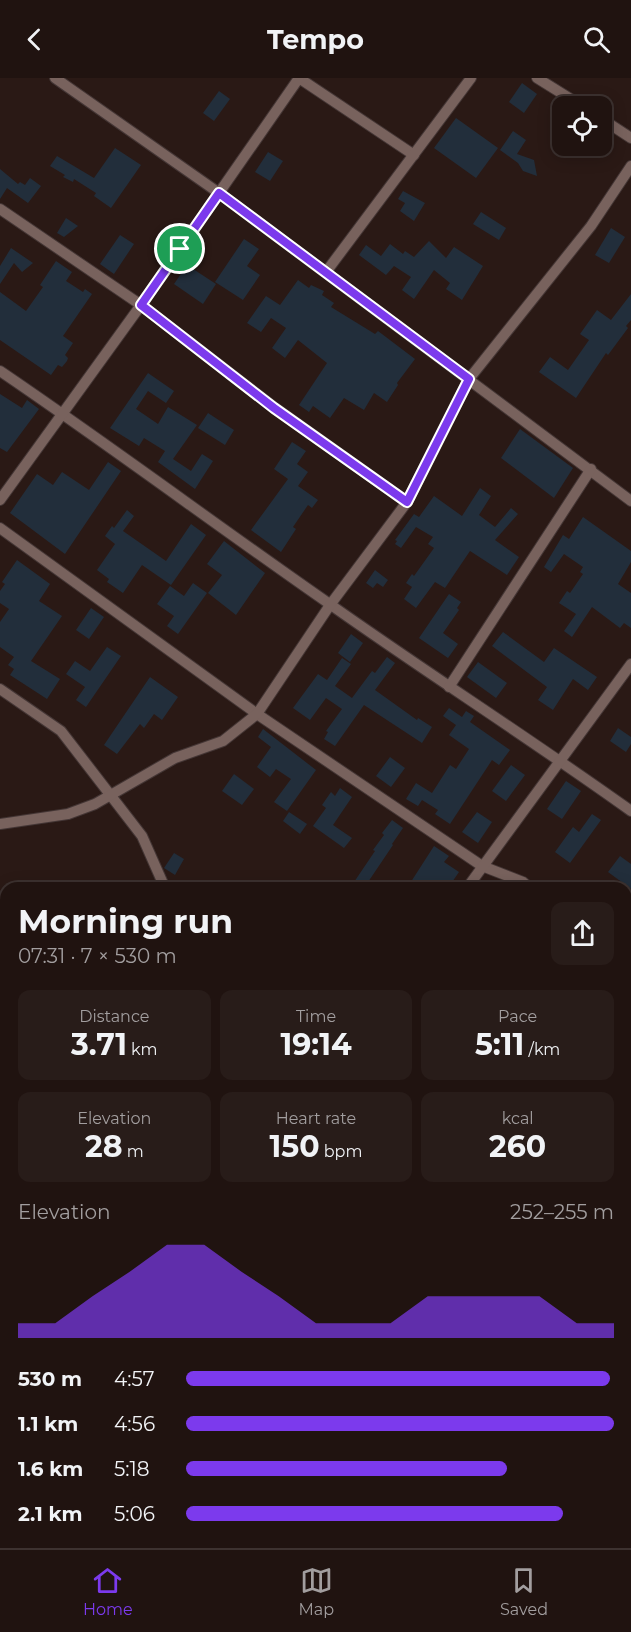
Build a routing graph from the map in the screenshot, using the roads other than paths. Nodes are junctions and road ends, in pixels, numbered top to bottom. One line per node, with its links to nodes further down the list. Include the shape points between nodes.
1 (55, 78): 10 (street)
2 (299, 78): 8 (street); 10 (street)
3 (471, 78): 8 (street)
4 (537, 78): 5 (street)
5 (566, 96)
6 (612, 126): 7 (street)
7 (631, 138)
8 (414, 155): 12 (street)
9 (631, 166): 15 (street, via 591,226)
10 (219, 193): 12 (street); 13 (street)
11 (0, 209): 13 (street)
12 (326, 272): 15 (street)
13 (141, 305): 16 (street); 20 (street, via 274,408)
14 (0, 371): 16 (street)
15 (469, 379): 17 (street); 20 (street)
16 (62, 414): 18 (street); 22 (street)
17 (591, 469): 19 (street); 24 (street)
18 (0, 500)
19 (631, 501)
20 (407, 502): 22 (street)
21 (0, 528): 26 (street)
22 (330, 605): 24 (street); 26 (street)
23 (631, 664): 27 (street)
24 (449, 687): 27 (street)
25 (0, 689): 28 (street, via 61,731)
26 (257, 714): 28 (street, via 223,741 175,758); 31 (street)
27 (560, 760): 29 (street); 31 (street)
28 (111, 795): 30 (street, via 68,814); 32 (street, via 142,836)
29 (631, 811)
30 (0, 824)
31 (482, 866): 33 (street); 34 (street)
32 (162, 882)
33 (471, 882)
34 (523, 882)

